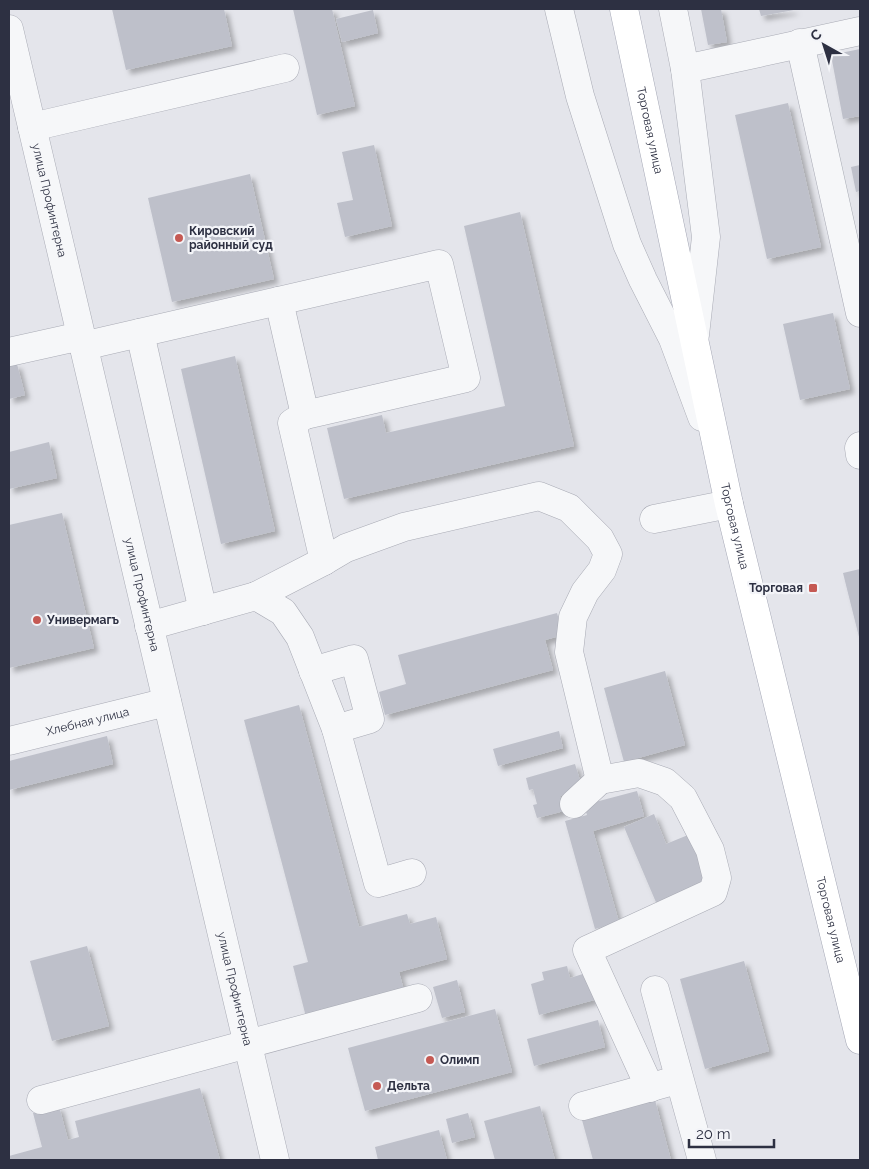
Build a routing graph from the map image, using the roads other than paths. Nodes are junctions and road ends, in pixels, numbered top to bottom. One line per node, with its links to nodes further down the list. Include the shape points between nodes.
1 (559, 9): 19 (street, via 580,96 626,244 673,339)
2 (624, 9): 13 (main road, Торговая улица)
3 (673, 9): 8 (street)
4 (9, 29): 9 (street, улица Профинтерна)
5 (860, 31): 6 (street)
6 (800, 43): 8 (street); 11 (street)
7 (285, 68): 9 (street)
8 (685, 69): 13 (street, via 706,237)
9 (32, 127): 14 (street, улица Профинтерна)
10 (279, 301): 12 (street); 16 (street); 16 (street, via 439,264 466,378)
11 (860, 312)
12 (140, 333): 14 (street); 24 (street)
13 (695, 339): 19 (main road, Торговая улица)
14 (82, 341): 15 (street); 25 (street, улица Профинтерна)
15 (9, 352)
16 (305, 414): 22 (street, via 292,423)
17 (860, 446): 18 (street)
18 (860, 455)
19 (723, 470): 20 (main road, Торговая улица)
20 (729, 504): 21 (street); 35 (main road, Торговая улица)
21 (654, 519)
22 (324, 561): 23 (street); 30 (street, via 346,548 404,527 539,496 569,508 600,539 608,554 602,570 585,592 573,616 569,652)
23 (256, 596): 24 (street); 26 (street, via 283,612 300,636)
24 (203, 611): 25 (street)
25 (149, 626): 27 (street, улица Профинтерна)
26 (313, 671): 28 (street); 28 (street, via 354,659 370,719)
27 (167, 702): 29 (street, Хлебная улица); 36 (street, улица Профинтерна)
28 (336, 729): 32 (street, via 378,883)
29 (9, 741)
30 (600, 780): 31 (street); 38 (street, via 640,773 665,782 683,798 710,850 717,878 713,892 587,950)
31 (574, 804)
32 (412, 873)
33 (655, 990): 37 (street)
34 (418, 998): 36 (street)
35 (860, 1040)
36 (247, 1045): 39 (street); 41 (street, улица Профинтерна)
37 (680, 1079): 38 (street); 42 (street)
38 (650, 1088): 40 (street)
39 (41, 1100)
40 (583, 1106)
41 (275, 1160)
42 (702, 1160)

